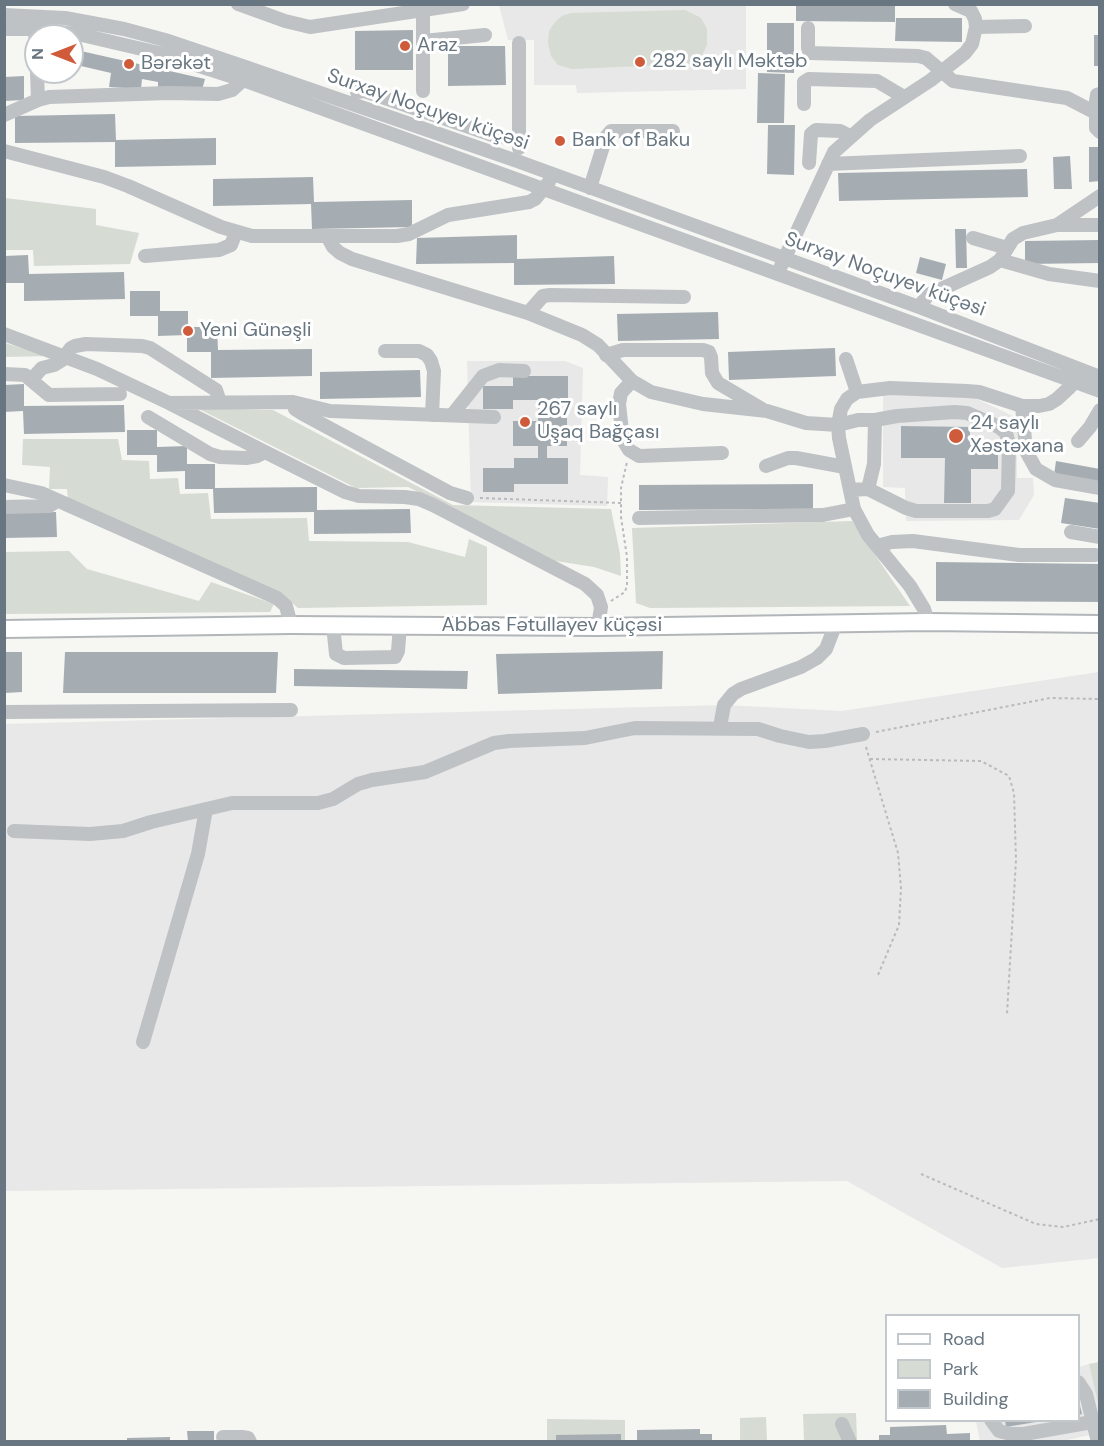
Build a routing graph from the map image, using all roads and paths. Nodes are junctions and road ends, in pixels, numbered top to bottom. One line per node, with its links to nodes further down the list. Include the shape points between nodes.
1 (238, 4): 4 (street, via 310,27)
2 (463, 4): 4 (street)
3 (955, 4): 7 (street, via 971,11)
4 (423, 10): 13 (street)
5 (4, 15): 16 (street, Surxay Noçuyev küçəsi, via 65,18 124,29 165,40)
6 (1025, 26): 7 (street)
7 (976, 27): 15 (street, via 965,53)
8 (808, 28): 15 (street, via 810,53 918,56)
9 (4, 29): 10 (street, Surxay Noçuyev küçəsi)
10 (24, 29)
11 (485, 34): 13 (street)
12 (84, 35): 16 (street, Surxay Noçuyev küçəsi)
13 (423, 41): 18 (street)
14 (519, 43): 29 (street)
15 (941, 72): 21 (street); 24 (street, via 963,84 1067,98)
16 (246, 74): 22 (street, via 232,90 218,94 90,94); 32 (street, Surxay Noçuyev küçəsi); 37 (street, Surxay Noçuyev küçəsi)
17 (37, 84): 22 (street)
18 (423, 91)
19 (357, 92): 29 (street)
20 (1100, 94): 24 (street)
21 (904, 97): 23 (street, via 878,81 809,79 804,82); 28 (street)
22 (38, 100): 25 (street)
23 (804, 104)
24 (1096, 113): 27 (street, via 1096,128)
25 (4, 116)
26 (673, 131): 36 (street, via 611,131)
27 (1100, 132)
28 (850, 136): 33 (street, via 840,130 816,130 811,134); 34 (street)
29 (519, 140): 32 (street)
30 (4, 151): 41 (street, via 120,183)
31 (1020, 156): 34 (street)
32 (517, 161): 35 (street, Surxay Noçuyev küçəsi)
33 (809, 164)
34 (828, 164): 46 (street)
35 (553, 175): 36 (street, Surxay Noçuyev küçəsi); 37 (street)
36 (590, 188): 46 (street, Surxay Noçuyev küçəsi)
37 (545, 189): 42 (street, via 529,202 448,214 409,234); 47 (street, Surxay Noçuyev küçəsi)
38 (1100, 196): 39 (street)
39 (1057, 225): 40 (street); 44 (street, via 1023,233 1014,238)
40 (1100, 225)
41 (236, 232): 42 (street, via 252,236); 45 (street, via 231,245 219,250)
42 (327, 236): 51 (street, via 333,247 352,259)
43 (973, 238): 44 (street)
44 (1004, 254): 48 (street, via 1048,273); 50 (street, via 990,267 928,295)
45 (145, 256)
46 (784, 260): 47 (street); 50 (street, Surxay Noçuyev küçəsi)
47 (778, 273): 59 (street, Surxay Noçuyev küçəsi)
48 (1100, 281)
49 (684, 297): 51 (street, via 550,295 543,296)
50 (919, 307): 59 (street, Surxay Noçuyev küçəsi)
51 (528, 313): 54 (street, via 582,334)
52 (4, 334): 55 (street)
53 (385, 351): 72 (street, via 419,351 427,355 434,371)
54 (606, 355): 62 (street); 71 (street, via 623,350 704,350 709,352 718,383)
55 (65, 356): 61 (street, via 36,372); 66 (street, via 75,346 86,344 150,348 216,390); 68 (street)
56 (846, 359): 64 (street)
57 (524, 371): 73 (street, via 499,370 483,376)
58 (4, 374): 61 (street)
59 (1077, 375): 60 (street, Surxay Noçuyev küçəsi); 63 (street, Surxay Noçuyev küçəsi); 69 (street, via 1057,399 1048,404)
60 (1100, 377)
61 (32, 379): 65 (street, via 49,395)
62 (632, 381): 71 (street, via 651,392 703,404); 79 (street, via 621,393 619,404 623,440)
63 (1100, 391)
64 (857, 392): 69 (street, via 890,388 979,392); 77 (street, via 841,409)
65 (120, 394)
66 (220, 402): 67 (street); 68 (street)
67 (293, 402): 72 (street, via 330,411); 88 (street, via 303,414 450,493)
68 (169, 403): 80 (street)
69 (1022, 406): 85 (street, via 1026,451 1036,469 1055,480)
70 (1100, 410): 78 (street)
71 (766, 411): 77 (street, via 806,423)
72 (432, 415): 73 (street)
73 (452, 415): 75 (street)
74 (148, 417): 80 (street, via 220,457 246,458)
75 (494, 417)
76 (875, 420): 77 (street); 87 (street, via 874,464); 87 (street, via 955,412 999,427 1009,444 1008,491 995,509 987,511 926,511 906,508)
77 (838, 425): 83 (street)
78 (1078, 441)
79 (629, 450): 81 (street, via 639,456); 90 (path)
80 (265, 452): 98 (street, via 345,492 419,499 433,505 585,584)
81 (722, 453)
82 (765, 466): 83 (street, via 796,458)
83 (845, 467): 86 (street)
84 (4, 485): 89 (street)
85 (1100, 488)
86 (850, 489): 87 (street); 92 (street)
87 (868, 489)
88 (467, 498): 90 (path)
89 (57, 501): 91 (street, via 49,506); 102 (street, via 277,598 286,606)
90 (621, 503): 98 (path, via 627,585 625,592)
91 (4, 507)
92 (854, 509): 93 (street, via 823,515); 96 (street)
93 (639, 518)
94 (1071, 532): 95 (street)
95 (1100, 537)
96 (877, 546): 97 (street, via 913,541 1019,555); 99 (street, via 910,586)
97 (1095, 555)
98 (601, 607): 105 (street)
99 (928, 622): 100 (main road, Abbas Fətullayev küçəsi); 101 (main road, Abbas Fətullayev küçəsi)
100 (836, 623): 105 (main road, Abbas Fətullayev küçəsi); 110 (street, via 818,658 733,694 724,705)
101 (1100, 624)
102 (291, 625): 103 (main road, Abbas Fətullayev küçəsi); 106 (main road, Abbas Fətullayev küçəsi)
103 (333, 625): 104 (main road, Abbas Fətullayev küçəsi); 104 (street, via 336,654 344,658 395,657)
104 (400, 626): 105 (main road, Abbas Fətullayev küçəsi)
105 (598, 627)
106 (4, 629)
107 (1100, 699): 111 (path, via 1050,698)
108 (291, 710): 109 (street)
109 (4, 712)
110 (720, 727): 111 (street, via 758,729 809,742); 113 (street, via 635,728 585,738 509,741 425,772 358,784 318,803 232,803)
111 (863, 734): 112 (path)
112 (870, 759): 115 (path, via 898,853 901,888 899,925); 116 (path, via 981,761 1009,776 1014,793 1016,860)
113 (206, 809): 114 (street, via 123,831); 117 (street, via 198,855)
114 (14, 831)
115 (878, 975)
116 (1007, 1014)
117 (143, 1042)
118 (921, 1174): 119 (path, via 1036,1224 1063,1227)
119 (1100, 1219)
120 (1080, 1385): 122 (street)
121 (992, 1422): 125 (street, via 999,1431)
122 (1092, 1422): 125 (street); 128 (street)
123 (842, 1424): 127 (street)
124 (223, 1437): 126 (street, via 248,1438)
125 (1025, 1438)
126 (250, 1442)
127 (850, 1442)
128 (1098, 1442)

